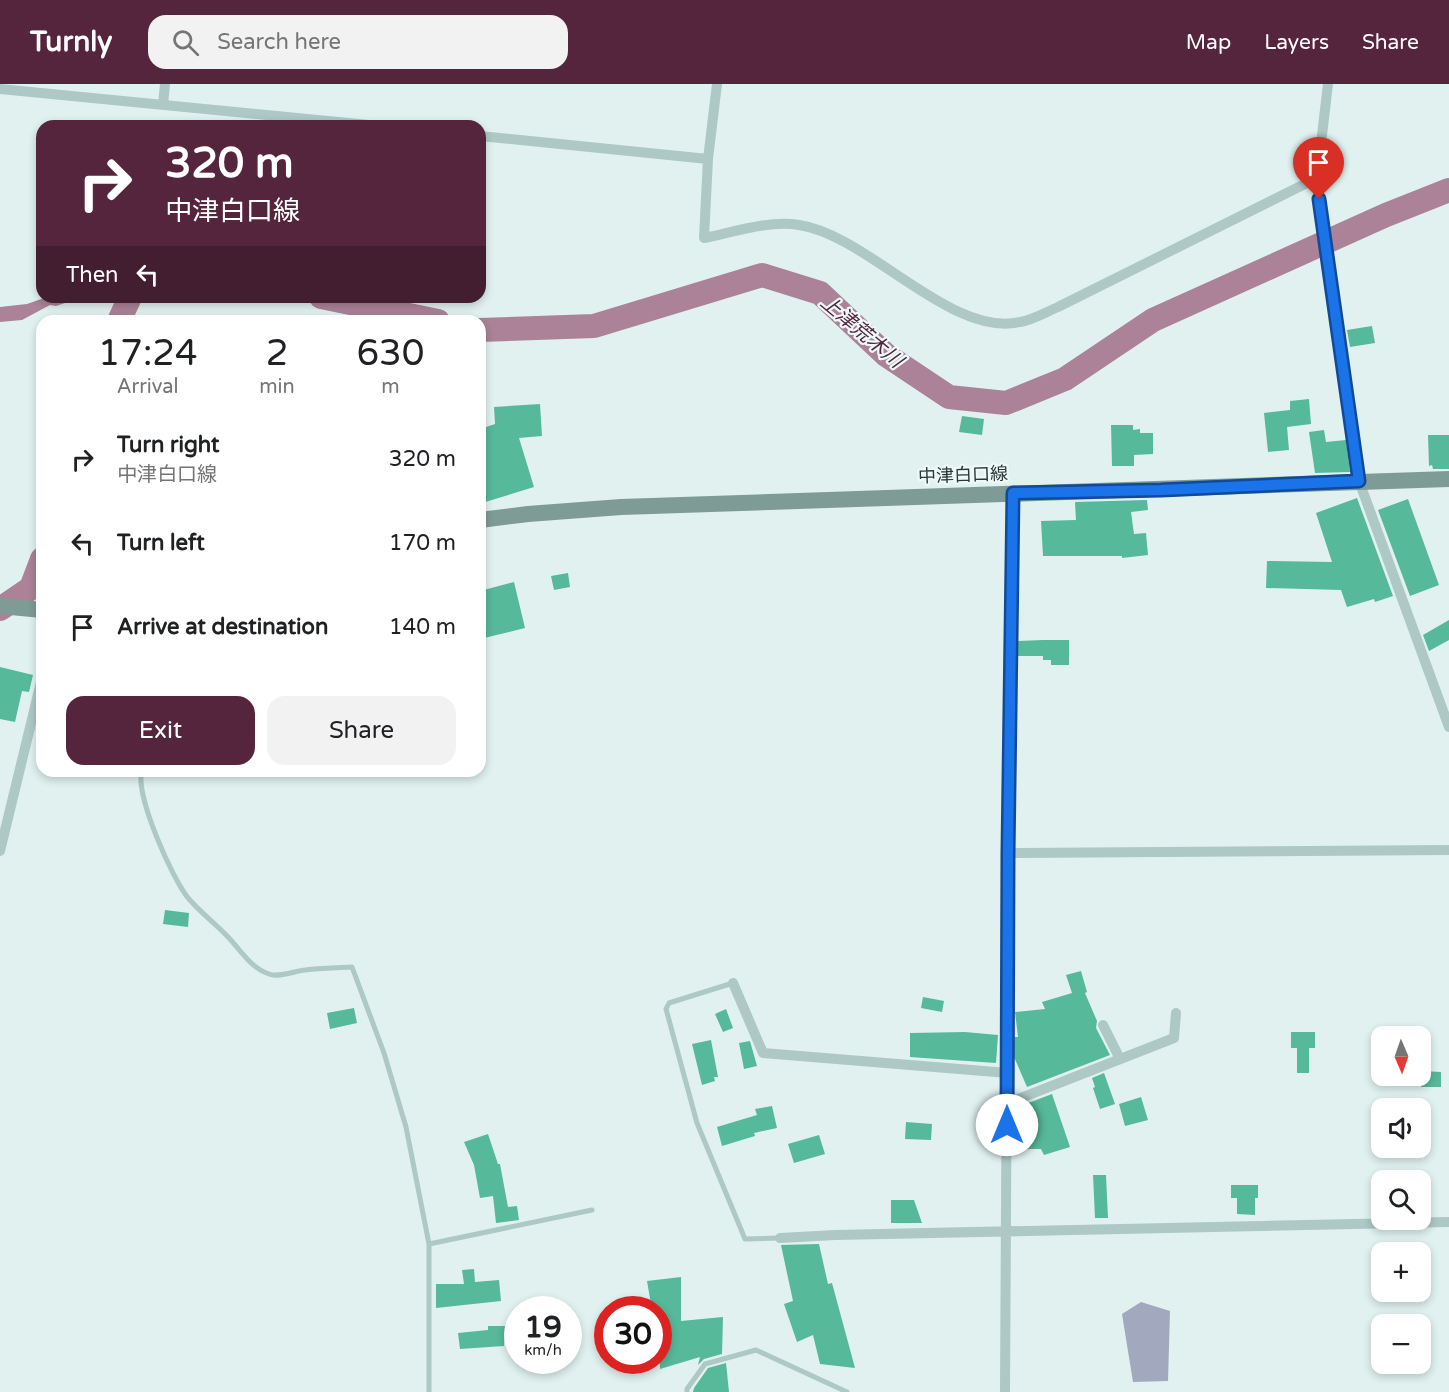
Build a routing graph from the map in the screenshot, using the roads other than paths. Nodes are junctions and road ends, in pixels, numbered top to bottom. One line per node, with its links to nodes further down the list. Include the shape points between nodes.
1 (165, 84): 5 (street)
2 (717, 84): 8 (street)
3 (1328, 84): 9 (street)
4 (0, 89): 5 (street)
5 (163, 105): 6 (street)
6 (317, 120)
7 (486, 137): 8 (street)
8 (708, 159): 9 (street, via 704,238 771,224 798,225 830,233 961,313 990,322 1020,323)
9 (1317, 178): 11 (street)
10 (1449, 479): 11 (main road, 中津白口線)
11 (1359, 481): 12 (main road, 中津白口線); 17 (street)
12 (1013, 493): 13 (main road, 中津白口線, via 621,507); 22 (street)
13 (486, 519)
14 (0, 606): 15 (main road)
15 (36, 610)
16 (36, 703): 21 (street)
17 (1447, 714): 18 (street)
18 (1449, 727)
19 (141, 777): 33 (lane, via 151,823 172,873 188,898 249,963 270,975 351,967 384,1053 406,1126)
20 (1449, 849): 22 (street)
21 (0, 851)
22 (1008, 853): 27 (street)
23 (733, 983): 27 (street, via 763,1053); 32 (lane, via 669,1003 666,1009 697,1123 746,1239)
24 (1176, 1013): 26 (street, via 1174,1038)
25 (1103, 1025): 26 (street)
26 (1120, 1059): 28 (street)
27 (1008, 1073): 28 (street)
28 (1008, 1103): 31 (street)
29 (592, 1210): 33 (lane)
30 (1449, 1222): 31 (street)
31 (1007, 1233): 32 (street); 37 (street)
32 (780, 1238)
33 (429, 1244): 34 (lane)
34 (429, 1392)
35 (687, 1392): 36 (lane, via 705,1364 756,1350)
36 (847, 1392)
37 (1005, 1392)

